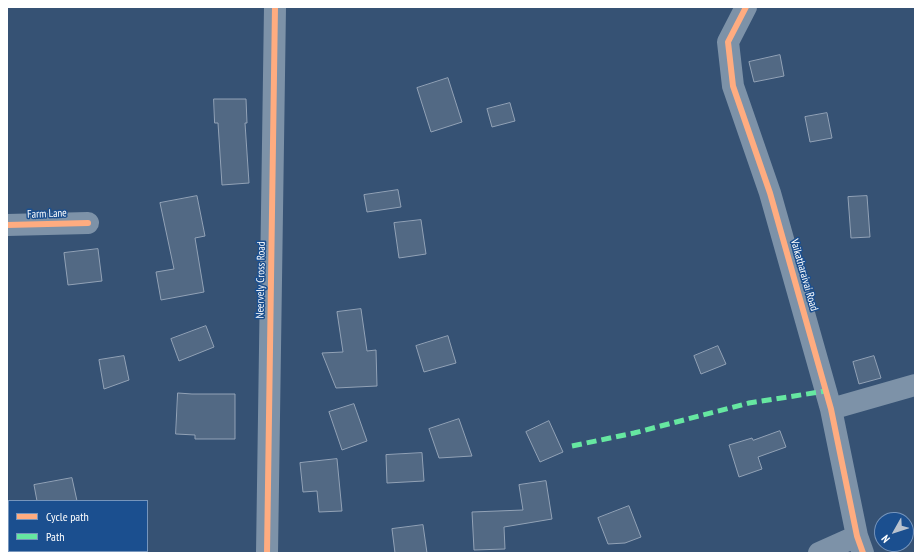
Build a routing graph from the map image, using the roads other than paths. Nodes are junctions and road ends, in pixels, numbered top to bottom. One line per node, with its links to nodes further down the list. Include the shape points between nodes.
1 (275, 7): 8 (street, Neervely Cross Road)
2 (746, 7): 6 (street, Vaikatharaivai Road, via 728,42 733,86 770,193)
3 (88, 223): 4 (street, Farm Lane)
4 (7, 225)
5 (915, 385): 6 (street)
6 (831, 409): 7 (street, Vaikatharaivai Road)
7 (860, 544): 9 (street)
8 (267, 553)
9 (819, 553)

